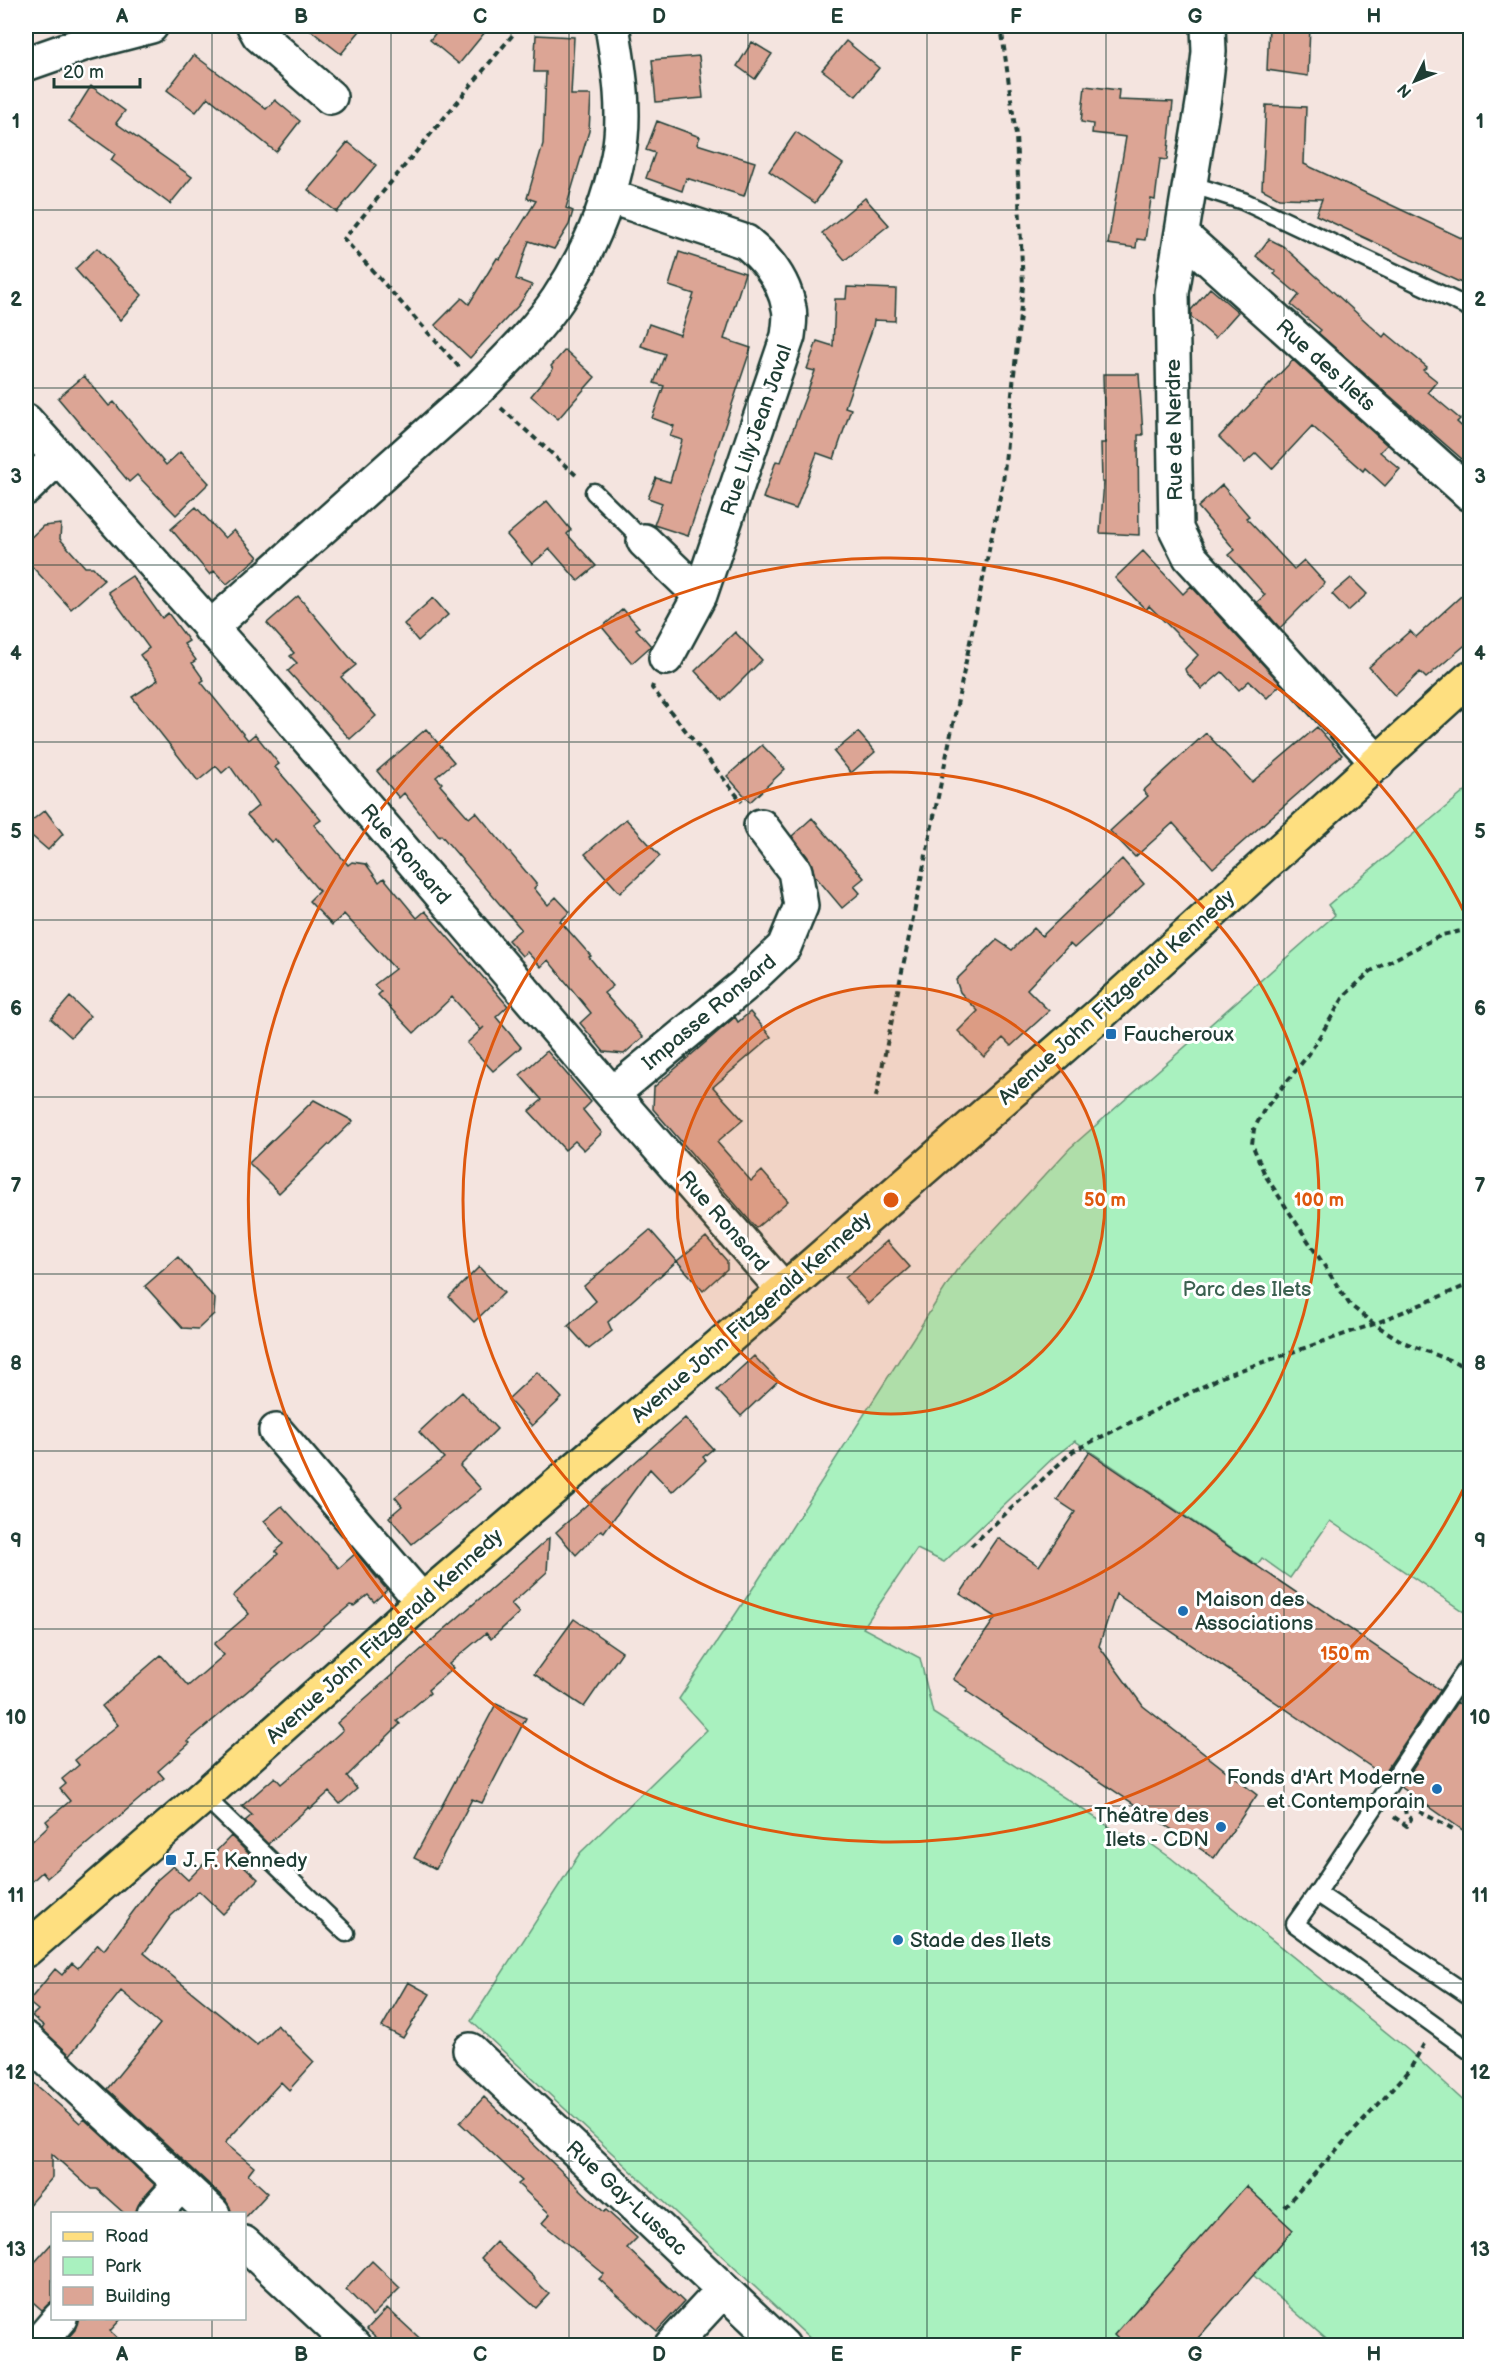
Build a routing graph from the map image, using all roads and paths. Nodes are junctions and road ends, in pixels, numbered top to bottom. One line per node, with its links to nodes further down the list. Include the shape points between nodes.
1 (151, 26): 7 (street)
2 (254, 26): 9 (street)
3 (520, 26): 14 (path, via 344,239)
4 (612, 26): 11 (street, via 622,109 619,156)
5 (1001, 26): 29 (path, via 1016,135 1023,286 1003,482)
6 (1208, 26): 10 (street, Rue de Nerdre, via 1204,97)
7 (79, 34): 8 (street)
8 (26, 64)
9 (330, 97)
10 (1190, 184): 12 (street, Rue de Nerdre); 13 (lane, via 1243,201)
11 (608, 196): 14 (street, via 584,254 557,300); 21 (street, Rue Lily Jean Javal, via 746,242 764,256 779,279 789,308 788,336)
12 (1182, 235): 19 (street, Rue des Ilets); 25 (street, Rue de Nerdre, via 1172,294 1176,529 1190,557)
13 (1470, 308)
14 (479, 388): 18 (path); 22 (street)
15 (26, 421): 16 (street, Rue Ronsard)
16 (57, 458): 17 (street); 22 (street, Rue Ronsard)
17 (26, 488)
18 (594, 492): 20 (lane)
19 (1470, 494)
20 (644, 541): 21 (street)
21 (700, 595): 23 (street, Rue Lily Jean Javal)
22 (210, 628): 28 (street, Rue Ronsard)
23 (666, 658): 26 (path, via 652,688)
24 (1470, 678): 25 (main road, Avenue John Fitzgerald Kennedy)
25 (1378, 763): 31 (main road, Avenue John Fitzgerald Kennedy, via 1097,1017)
26 (762, 826): 28 (street, Impasse Ronsard, via 795,871 801,906 784,947 743,986)
27 (1470, 930): 32 (path, via 1442,935 1371,971 1345,995 1309,1054 1264,1110 1254,1129 1252,1144 1265,1175 1350,1305)
28 (612, 1094): 31 (street, Rue Ronsard)
29 (876, 1097)
30 (1470, 1284): 32 (path)
31 (783, 1289): 36 (main road, Avenue John Fitzgerald Kennedy)
32 (1374, 1324): 33 (path, via 1403,1342); 35 (path, via 1226,1376 1073,1451)
33 (1470, 1372)
34 (276, 1431): 36 (street)
35 (971, 1546)
36 (422, 1601): 38 (main road, Avenue John Fitzgerald Kennedy)
37 (1470, 1664): 41 (lane)
38 (204, 1796): 42 (lane); 43 (main road, Avenue John Fitzgerald Kennedy)
39 (1395, 1817): 40 (path, via 1407,1826 1411,1819 1405,1810 1411,1806)
40 (1453, 1829)
41 (1317, 1893): 44 (lane); 47 (lane, via 1295,1924)
42 (346, 1933)
43 (26, 1950)
44 (1470, 1996)
45 (26, 2039): 49 (street)
46 (470, 2050): 54 (street, Rue Gay-Lussac)
47 (1470, 2051)
48 (1415, 2057): 50 (path, via 1409,2071)
49 (181, 2184): 51 (street); 52 (street)
50 (1284, 2207)
51 (156, 2212)
52 (211, 2212)
53 (246, 2245): 57 (street)
54 (723, 2290): 58 (street); 59 (street, Rue Gay-Lussac)
55 (59, 2320): 56 (street)
56 (36, 2346)
57 (354, 2346)
58 (671, 2346)
59 (783, 2346)

